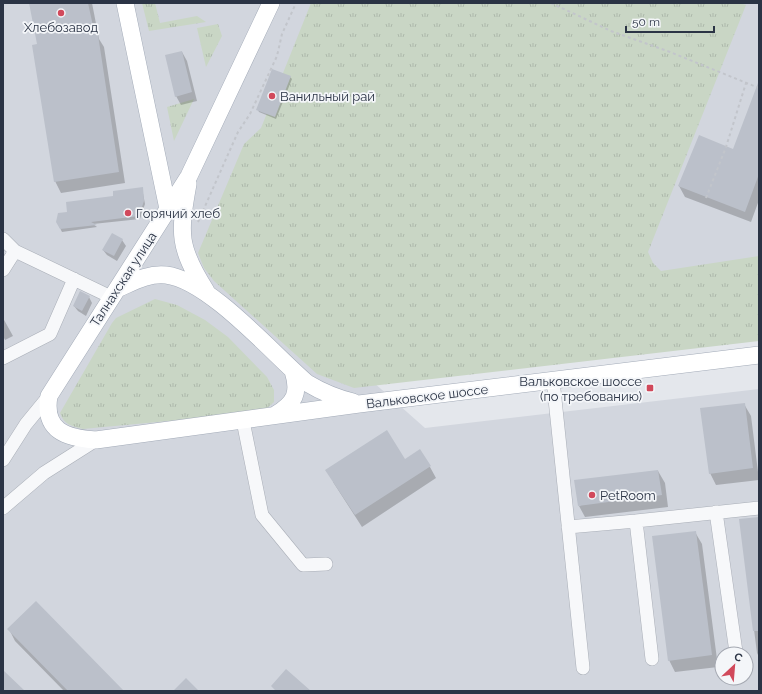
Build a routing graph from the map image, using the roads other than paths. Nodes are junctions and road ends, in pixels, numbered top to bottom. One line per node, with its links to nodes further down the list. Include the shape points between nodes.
1 (125, 3): 4 (main road)
2 (271, 3): 3 (main road, Талнахская улица)
3 (189, 176): 4 (main road, Талнахская улица); 10 (main road, via 181,219 182,238 192,270)
4 (168, 209): 9 (main road, Талнахская улица)
5 (3, 239): 6 (street)
6 (15, 251): 7 (street); 8 (street)
7 (3, 270)
8 (74, 279): 9 (street); 12 (street, via 50,334)
9 (113, 293): 10 (main road, via 136,280 152,275 167,275 183,280); 15 (main road, Талнахская улица)
10 (207, 293): 13 (main road)
11 (759, 355): 14 (main road, Вальковское шоссе)
12 (3, 358)
13 (293, 371): 16 (main road, via 322,392); 17 (main road, via 297,389 295,396 290,404)
14 (553, 380): 16 (main road, Вальковское шоссе); 25 (street)
15 (43, 402): 19 (main road, Вальковское шоссе, via 48,417 60,431 68,436); 20 (street, Талнахская улица)
16 (359, 404): 17 (main road, Вальковское шоссе)
17 (274, 416): 18 (main road, Вальковское шоссе)
18 (243, 421): 19 (main road, Вальковское шоссе); 26 (street, via 262,515 303,565)
19 (96, 440): 21 (street, Вальковское шоссе, via 44,473)
20 (3, 460)
21 (3, 508)
22 (759, 508): 23 (street)
23 (716, 512): 24 (street); 27 (street)
24 (636, 521): 25 (street); 28 (street)
25 (568, 527): 29 (street)
26 (326, 564)
27 (735, 646)
28 (652, 658)
29 (584, 668)

